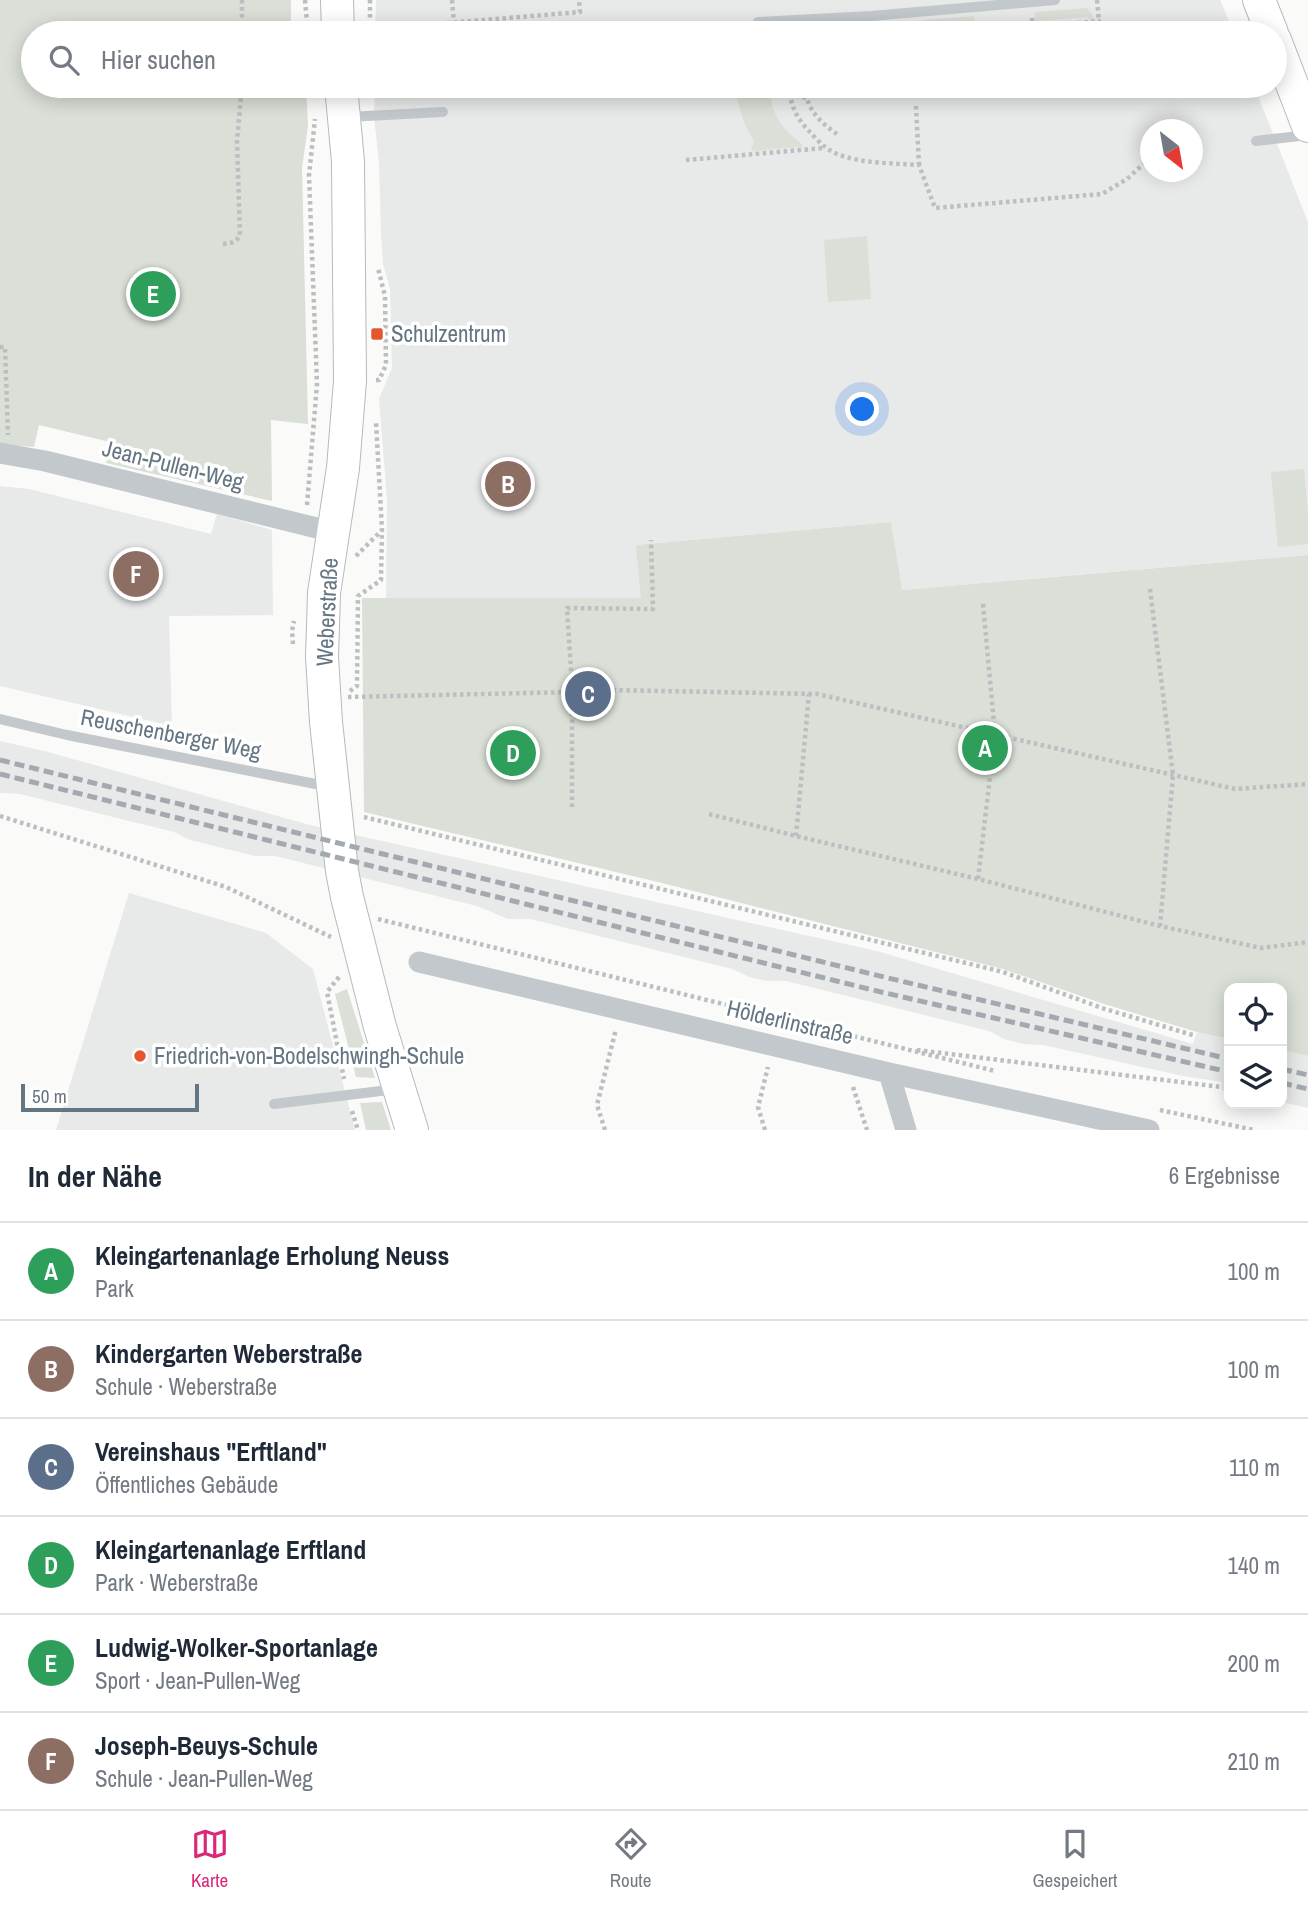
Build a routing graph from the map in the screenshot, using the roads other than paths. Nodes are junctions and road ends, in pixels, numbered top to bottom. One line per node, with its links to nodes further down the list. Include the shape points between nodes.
1 (337, 0): 4 (main road)
2 (1055, 0): 5 (lane)
3 (1259, 0): 6 (main road)
4 (338, 21)
5 (777, 21)
6 (1267, 21)
7 (1287, 71): 11 (main road)
8 (335, 98): 10 (main road, Weberstraße)
9 (443, 112): 10 (lane)
10 (328, 113): 15 (main road, Weberstraße, via 348,162 350,381 342,468)
11 (1308, 126)
12 (1308, 135): 13 (lane)
13 (1256, 141)
14 (4, 454): 15 (street, Jean-Pullen-Weg)
15 (319, 528): 17 (main road, Weberstraße, via 322,657)
16 (0, 719): 17 (lane, Reuschenberger Weg)
17 (335, 799): 20 (main road, Weberstraße, via 352,920)
18 (419, 962): 19 (street, Hölderlinstraße)
19 (889, 1073): 23 (street); 24 (street, Hölderlinstraße)
20 (399, 1088): 21 (lane); 22 (main road, Weberstraße)
21 (274, 1104)
22 (412, 1130)
23 (906, 1130)
24 (1149, 1130)

